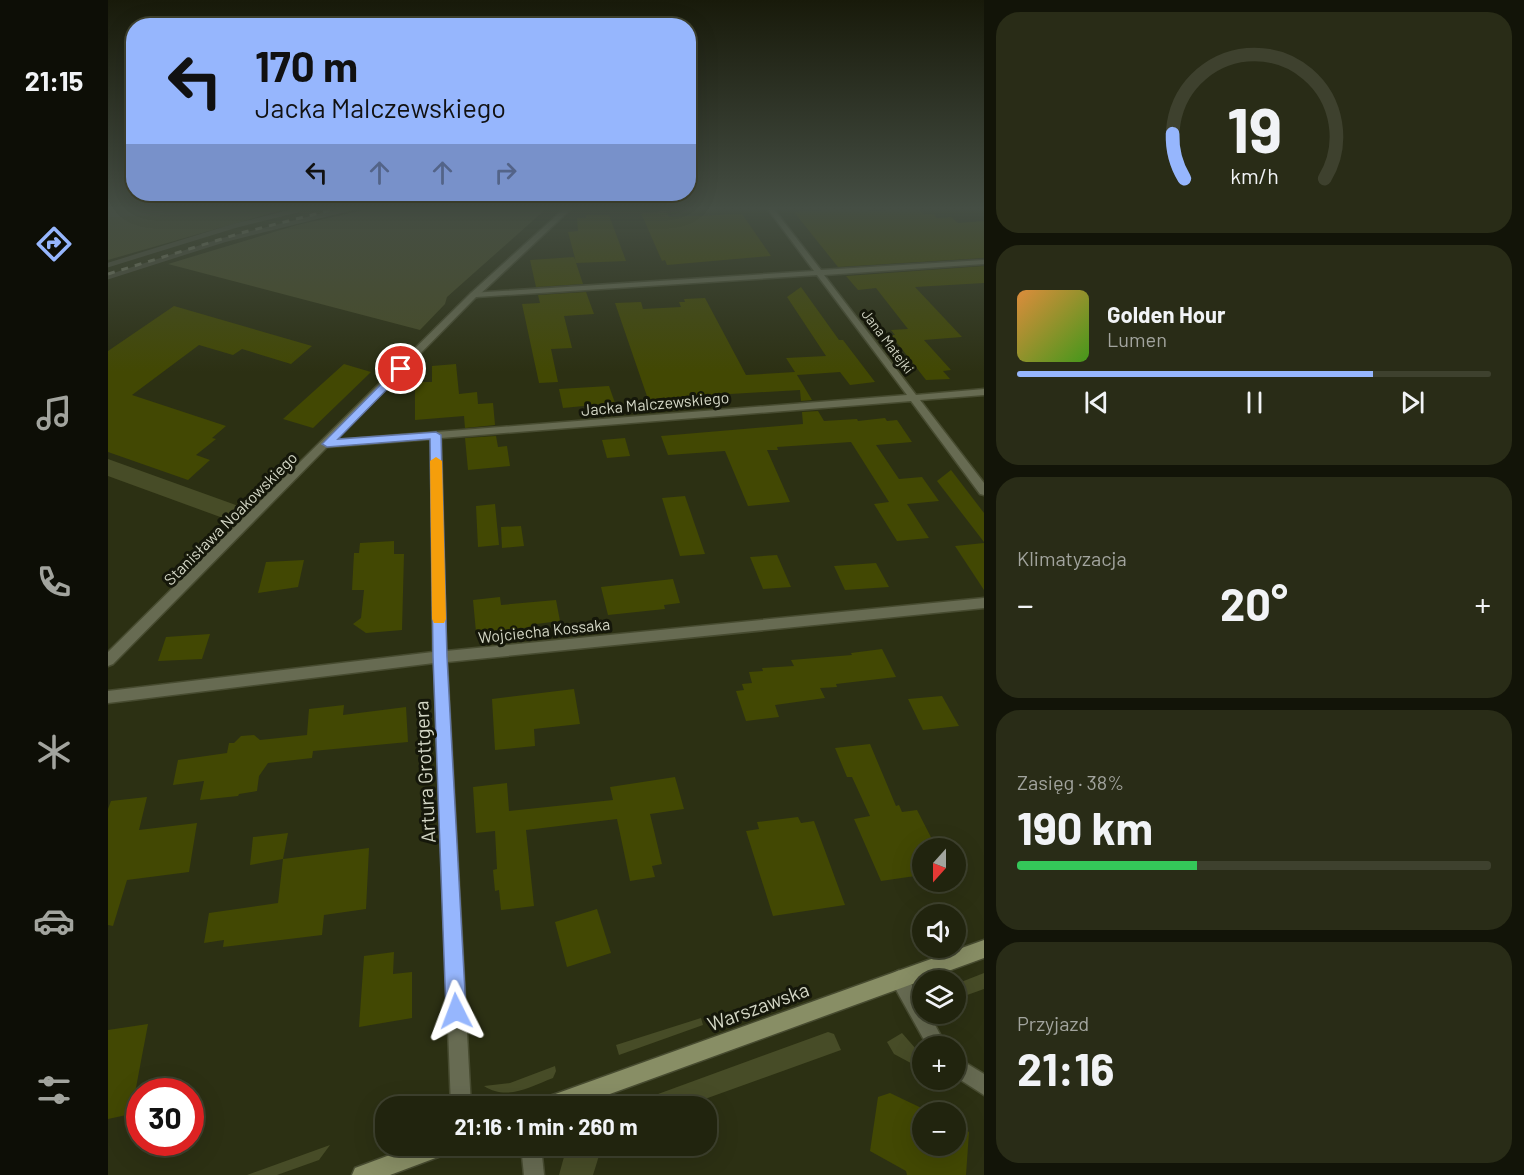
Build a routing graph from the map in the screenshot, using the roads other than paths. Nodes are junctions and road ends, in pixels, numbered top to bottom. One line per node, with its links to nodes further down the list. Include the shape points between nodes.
1 (510, 263): 5 (street, Stanisława Noakowskiego)
2 (813, 263): 4 (street, Jana Matejki)
3 (970, 263): 4 (street)
4 (820, 272): 5 (street); 7 (street, Jana Matejki)
5 (474, 296): 9 (street, Stanisława Noakowskiego)
6 (984, 392): 7 (street, Jacka Malczewskiego)
7 (913, 397): 8 (street, Jacka Malczewskiego); 10 (street, Jana Matejki)
8 (436, 435): 9 (street, Jacka Malczewskiego); 12 (street, Artura Grottgera)
9 (327, 444): 13 (street, Stanisława Noakowskiego)
10 (984, 491)
11 (984, 603): 12 (street, Wojciecha Kossaka)
12 (440, 657): 14 (street, Wojciecha Kossaka); 20 (street, Artura Grottgera)
13 (108, 660)
14 (108, 698)
15 (984, 949): 16 (street, Warszawska)
16 (899, 979): 17 (street); 21 (street, Warszawska)
17 (932, 1036)
18 (966, 1073): 19 (street)
19 (984, 1085)
20 (460, 1096)
21 (577, 1096)
22 (414, 1156): 24 (street)
23 (532, 1156): 25 (street)
24 (362, 1175)
25 (534, 1175)

